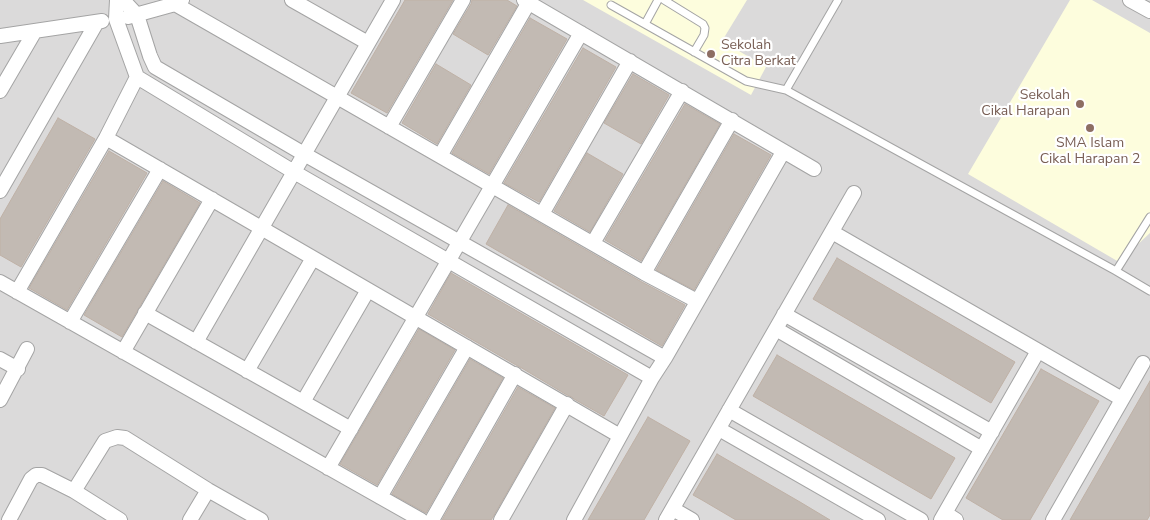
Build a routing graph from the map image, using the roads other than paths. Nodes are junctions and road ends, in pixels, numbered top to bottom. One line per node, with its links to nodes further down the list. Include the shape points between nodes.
1 (118, 0): 15 (street)
2 (123, 0): 14 (street)
3 (292, 0): 21 (street)
4 (393, 0): 21 (street)
5 (463, 0): 30 (street)
6 (658, 0): 17 (lane)
7 (664, 0): 22 (lane, via 703,24 704,34)
8 (838, 0): 25 (lane)
9 (1130, 0): 13 (street)
10 (526, 1): 19 (street); 34 (street)
11 (178, 2): 14 (street); 28 (street)
12 (611, 5): 17 (lane)
13 (1150, 11)
14 (137, 15): 15 (street); 33 (street, via 155,67)
15 (116, 19): 16 (street); 24 (street)
16 (97, 22): 18 (street); 39 (street)
17 (644, 24): 22 (lane)
18 (35, 31): 20 (street); 26 (street)
19 (581, 33): 23 (street); 38 (street)
20 (0, 36)
21 (368, 43): 28 (street)
22 (694, 52): 25 (lane, via 746,81)
23 (630, 61): 27 (street); 42 (street)
24 (137, 77): 31 (street); 37 (street)
25 (786, 90): 50 (lane)
26 (0, 91)
27 (682, 91): 29 (street); 47 (street)
28 (337, 97): 30 (street); 33 (street)
29 (732, 120): 32 (street); 51 (street)
30 (389, 127): 34 (street)
31 (106, 138): 35 (street); 55 (street)
32 (783, 152): 36 (street); 56 (street)
33 (304, 154): 37 (street); 46 (street)
34 (440, 156): 38 (street)
35 (160, 169): 41 (street); 60 (street)
36 (814, 169)
37 (294, 172): 44 (street); 49 (street)
38 (492, 186): 42 (street); 46 (street)
39 (0, 191)
40 (854, 193): 45 (street)
41 (212, 199): 44 (street); 57 (street)
42 (542, 214): 47 (street)
43 (1150, 217): 50 (lane)
44 (261, 228): 48 (street); 62 (street)
45 (832, 232): 58 (street); 65 (street)
46 (459, 242): 49 (street); 67 (street)
47 (593, 243): 51 (street)
48 (313, 258): 53 (street); 71 (street)
49 (448, 261): 59 (street); 73 (street)
50 (1116, 271): 54 (lane)
51 (644, 273): 56 (street)
52 (0, 282): 55 (street)
53 (368, 290): 59 (street); 76 (street)
54 (1150, 291)
55 (17, 292): 60 (street)
56 (697, 301): 67 (street)
57 (145, 314): 62 (street); 66 (street)
58 (784, 314): 61 (street); 81 (street)
59 (416, 317): 63 (street); 79 (street)
60 (70, 322): 66 (street)
61 (776, 330): 78 (street); 83 (street)
62 (196, 342): 71 (street)
63 (467, 346): 72 (street); 87 (street)
64 (28, 349): 70 (street)
65 (1038, 351): 74 (street); 81 (street)
66 (123, 352): 84 (street)
67 (665, 358): 73 (street)
68 (0, 359): 70 (street)
69 (1143, 363): 74 (street)
70 (18, 369): 75 (street)
71 (247, 371): 76 (street)
72 (515, 374): 77 (street); 95 (street)
73 (652, 378): 82 (street)
74 (1122, 399): 101 (street)
75 (0, 400)
76 (303, 402): 79 (street)
77 (567, 404): 82 (street); 96 (street)
78 (730, 410): 80 (street); 100 (street)
79 (351, 429): 84 (street)
80 (718, 429): 88 (street); 99 (street)
81 (992, 432): 83 (street)
82 (620, 436): 97 (street)
83 (982, 448): 90 (street)
84 (328, 468): 87 (street)
85 (208, 490): 86 (street, via 125,438 117,437 105,441); 92 (street); 93 (street)
86 (74, 491): 89 (street); 91 (street, via 36,475)
87 (380, 497): 94 (street)
88 (670, 514): 98 (street)
89 (112, 518)
90 (947, 518)
91 (9, 520)
92 (190, 520)
93 (261, 520)
94 (420, 520)
95 (432, 520)
96 (501, 520)
97 (574, 520)
98 (692, 520)
99 (878, 520)
100 (921, 520)
101 (1053, 520)

